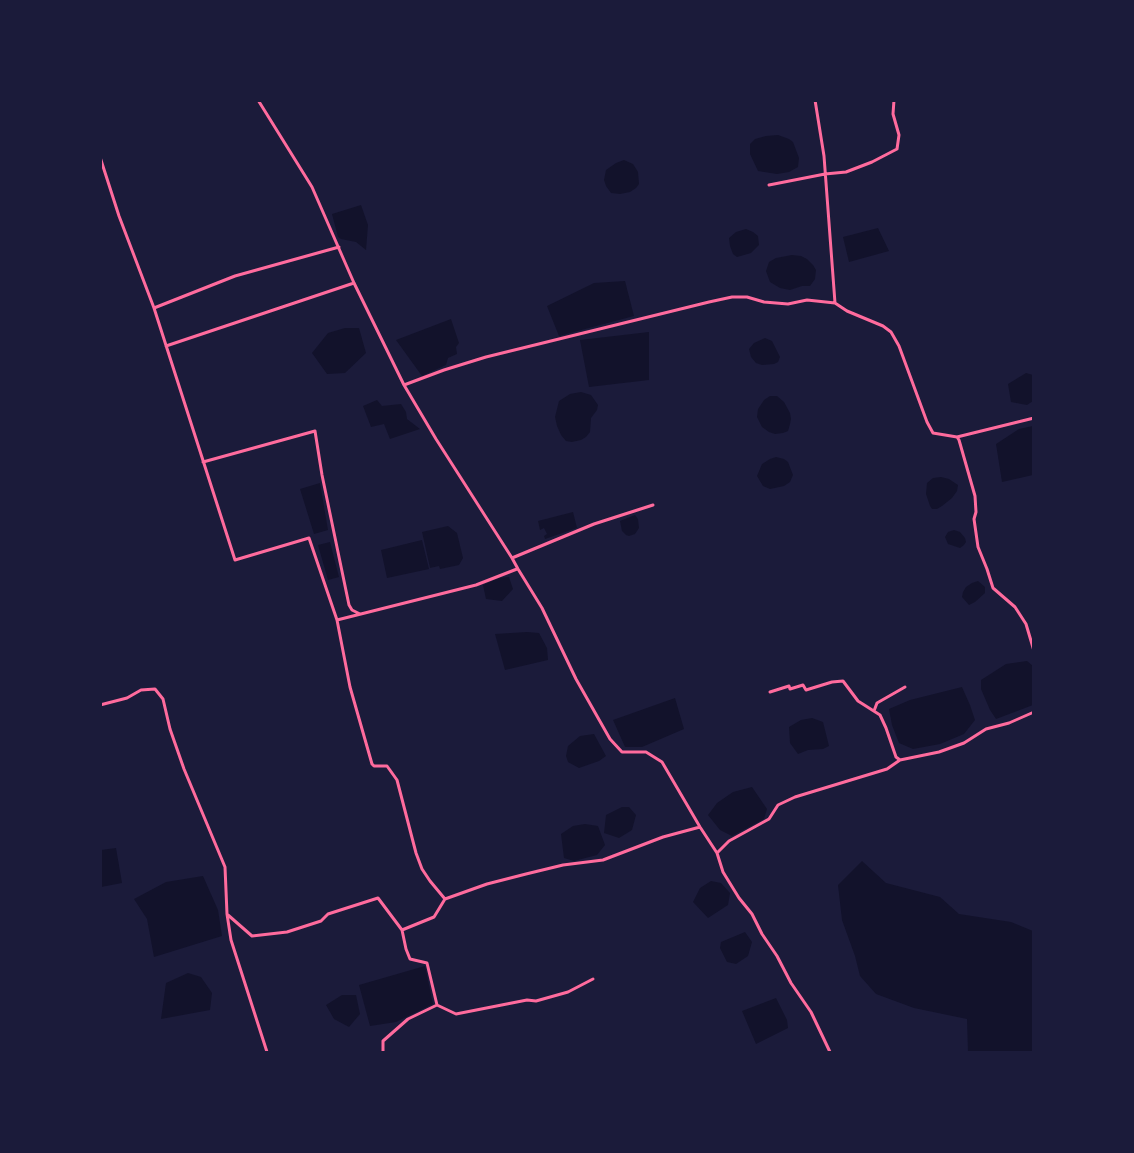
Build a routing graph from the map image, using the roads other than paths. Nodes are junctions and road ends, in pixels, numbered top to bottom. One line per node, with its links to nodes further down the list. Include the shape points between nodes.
1 (258, 100): 7 (street, via 312,187)
2 (815, 100): 5 (street)
3 (894, 100): 5 (street, via 897,149 846,172)
4 (100, 157): 10 (street)
5 (825, 174): 6 (street); 9 (street)
6 (768, 185)
7 (339, 247): 8 (street); 10 (street, via 235,276)
8 (354, 283): 11 (street); 12 (street)
9 (834, 303): 12 (street, via 721,299 486,357); 14 (street, via 891,332 933,433)
10 (154, 309): 11 (street)
11 (166, 346): 15 (street)
12 (404, 385): 17 (street)
13 (1034, 418): 14 (street)
14 (957, 437): 21 (street, via 975,496 978,547 993,588 1015,607 1026,624)
15 (203, 462): 19 (street, via 315,431 350,605); 20 (street, via 235,560 309,538)
16 (653, 505): 17 (street)
17 (512, 558): 18 (street)
18 (518, 569): 19 (street, via 476,585); 28 (street, via 610,739 622,752 646,752 662,762)
19 (360, 614): 20 (street)
20 (337, 620): 30 (street, via 350,687 372,764 387,766 397,780 422,869)
21 (1034, 651)
22 (905, 687): 25 (street, via 877,703)
23 (770, 692): 25 (street, via 803,685 806,690 843,681 858,701)
24 (100, 705): 31 (street, via 141,690 155,689 163,699 184,770 225,867)
25 (874, 711): 27 (street)
26 (1034, 712): 27 (street, via 939,752)
27 (900, 760): 29 (street, via 887,769 778,805 769,819 729,841)
28 (700, 827): 29 (street); 30 (street, via 603,860 526,874)
29 (717, 853): 37 (street, via 723,872 811,1012)
30 (445, 899): 32 (street, via 434,918)
31 (227, 914): 32 (street, via 252,936 287,932 378,898); 35 (street, via 231,940)
32 (402, 930): 34 (street, via 410,959 427,963)
33 (593, 979): 34 (street, via 568,992 536,1001 456,1014)
34 (437, 1005): 36 (street, via 408,1019 383,1041)
35 (267, 1053)
36 (384, 1053)
37 (830, 1053)

